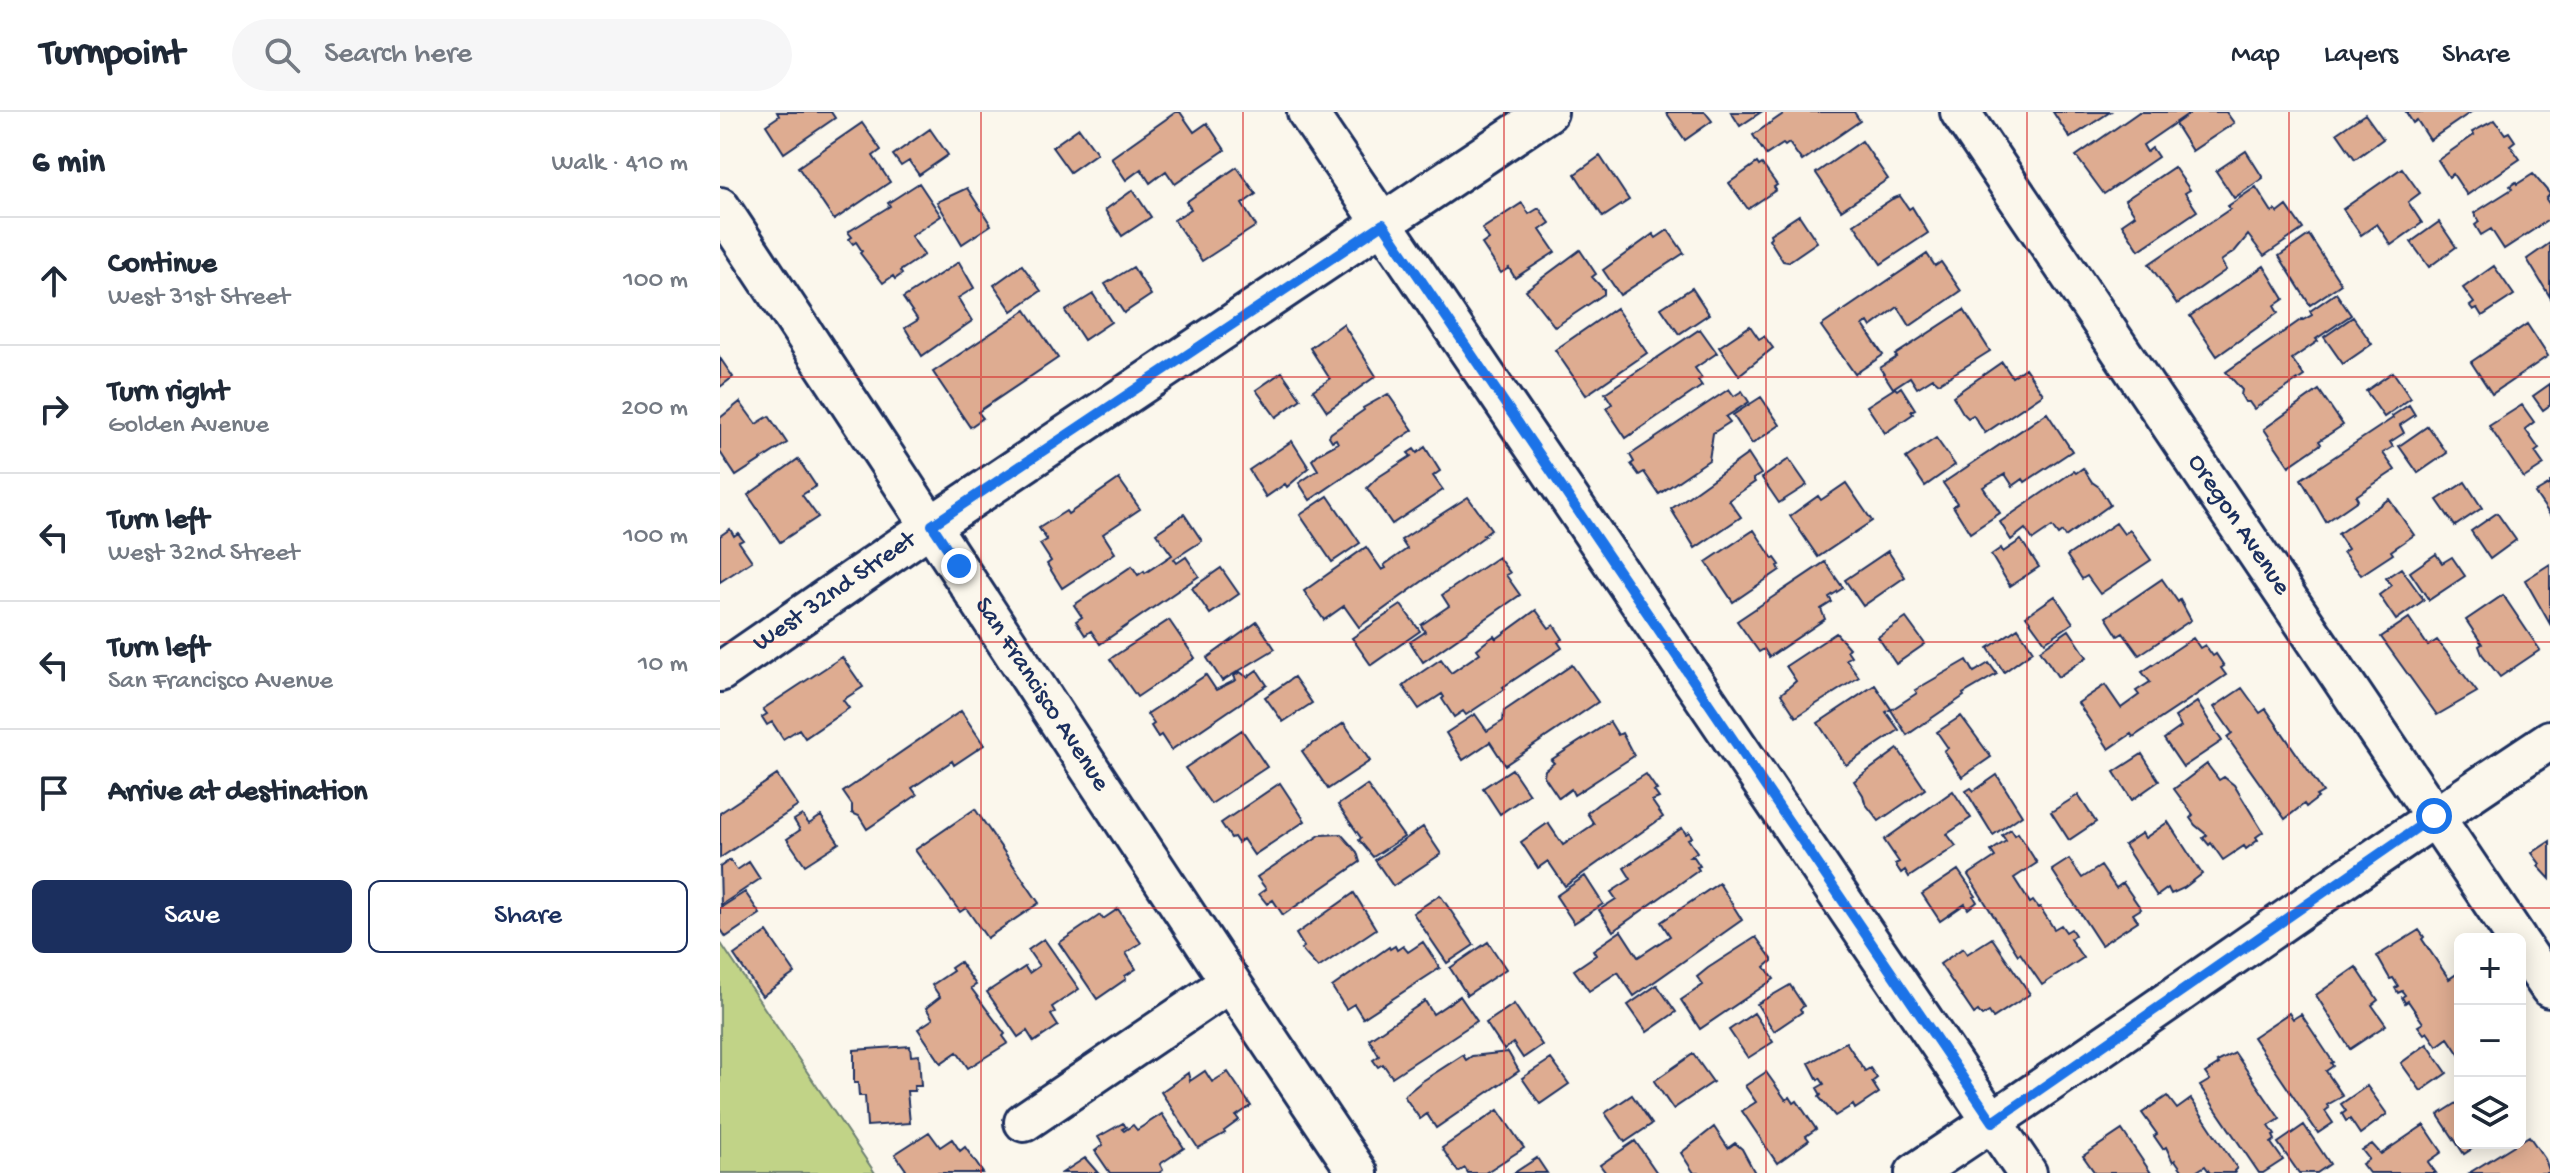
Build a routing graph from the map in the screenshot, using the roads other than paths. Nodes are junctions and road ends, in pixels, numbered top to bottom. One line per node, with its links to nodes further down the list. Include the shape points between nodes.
1 (1307, 112): 5 (street)
2 (1548, 112): 5 (street, West 32nd Street)
3 (1960, 112): 9 (street, Oregon Avenue)
4 (720, 207): 6 (street, San Francisco Avenue)
5 (1383, 224): 6 (street, West 32nd Street); 15 (street)
6 (932, 525): 7 (street, West 32nd Street); 12 (street, San Francisco Avenue)
7 (720, 672)
8 (2550, 740): 9 (street)
9 (2434, 816): 10 (street, Oregon Avenue); 15 (street)
10 (2513, 933)
11 (2526, 953): 13 (street, Oregon Avenue)
12 (1229, 983): 14 (street); 16 (street, San Francisco Avenue)
13 (2550, 988)
14 (1024, 1122)
15 (1993, 1122): 17 (street); 18 (street)
16 (1358, 1173)
17 (1915, 1173)
18 (2027, 1173)

